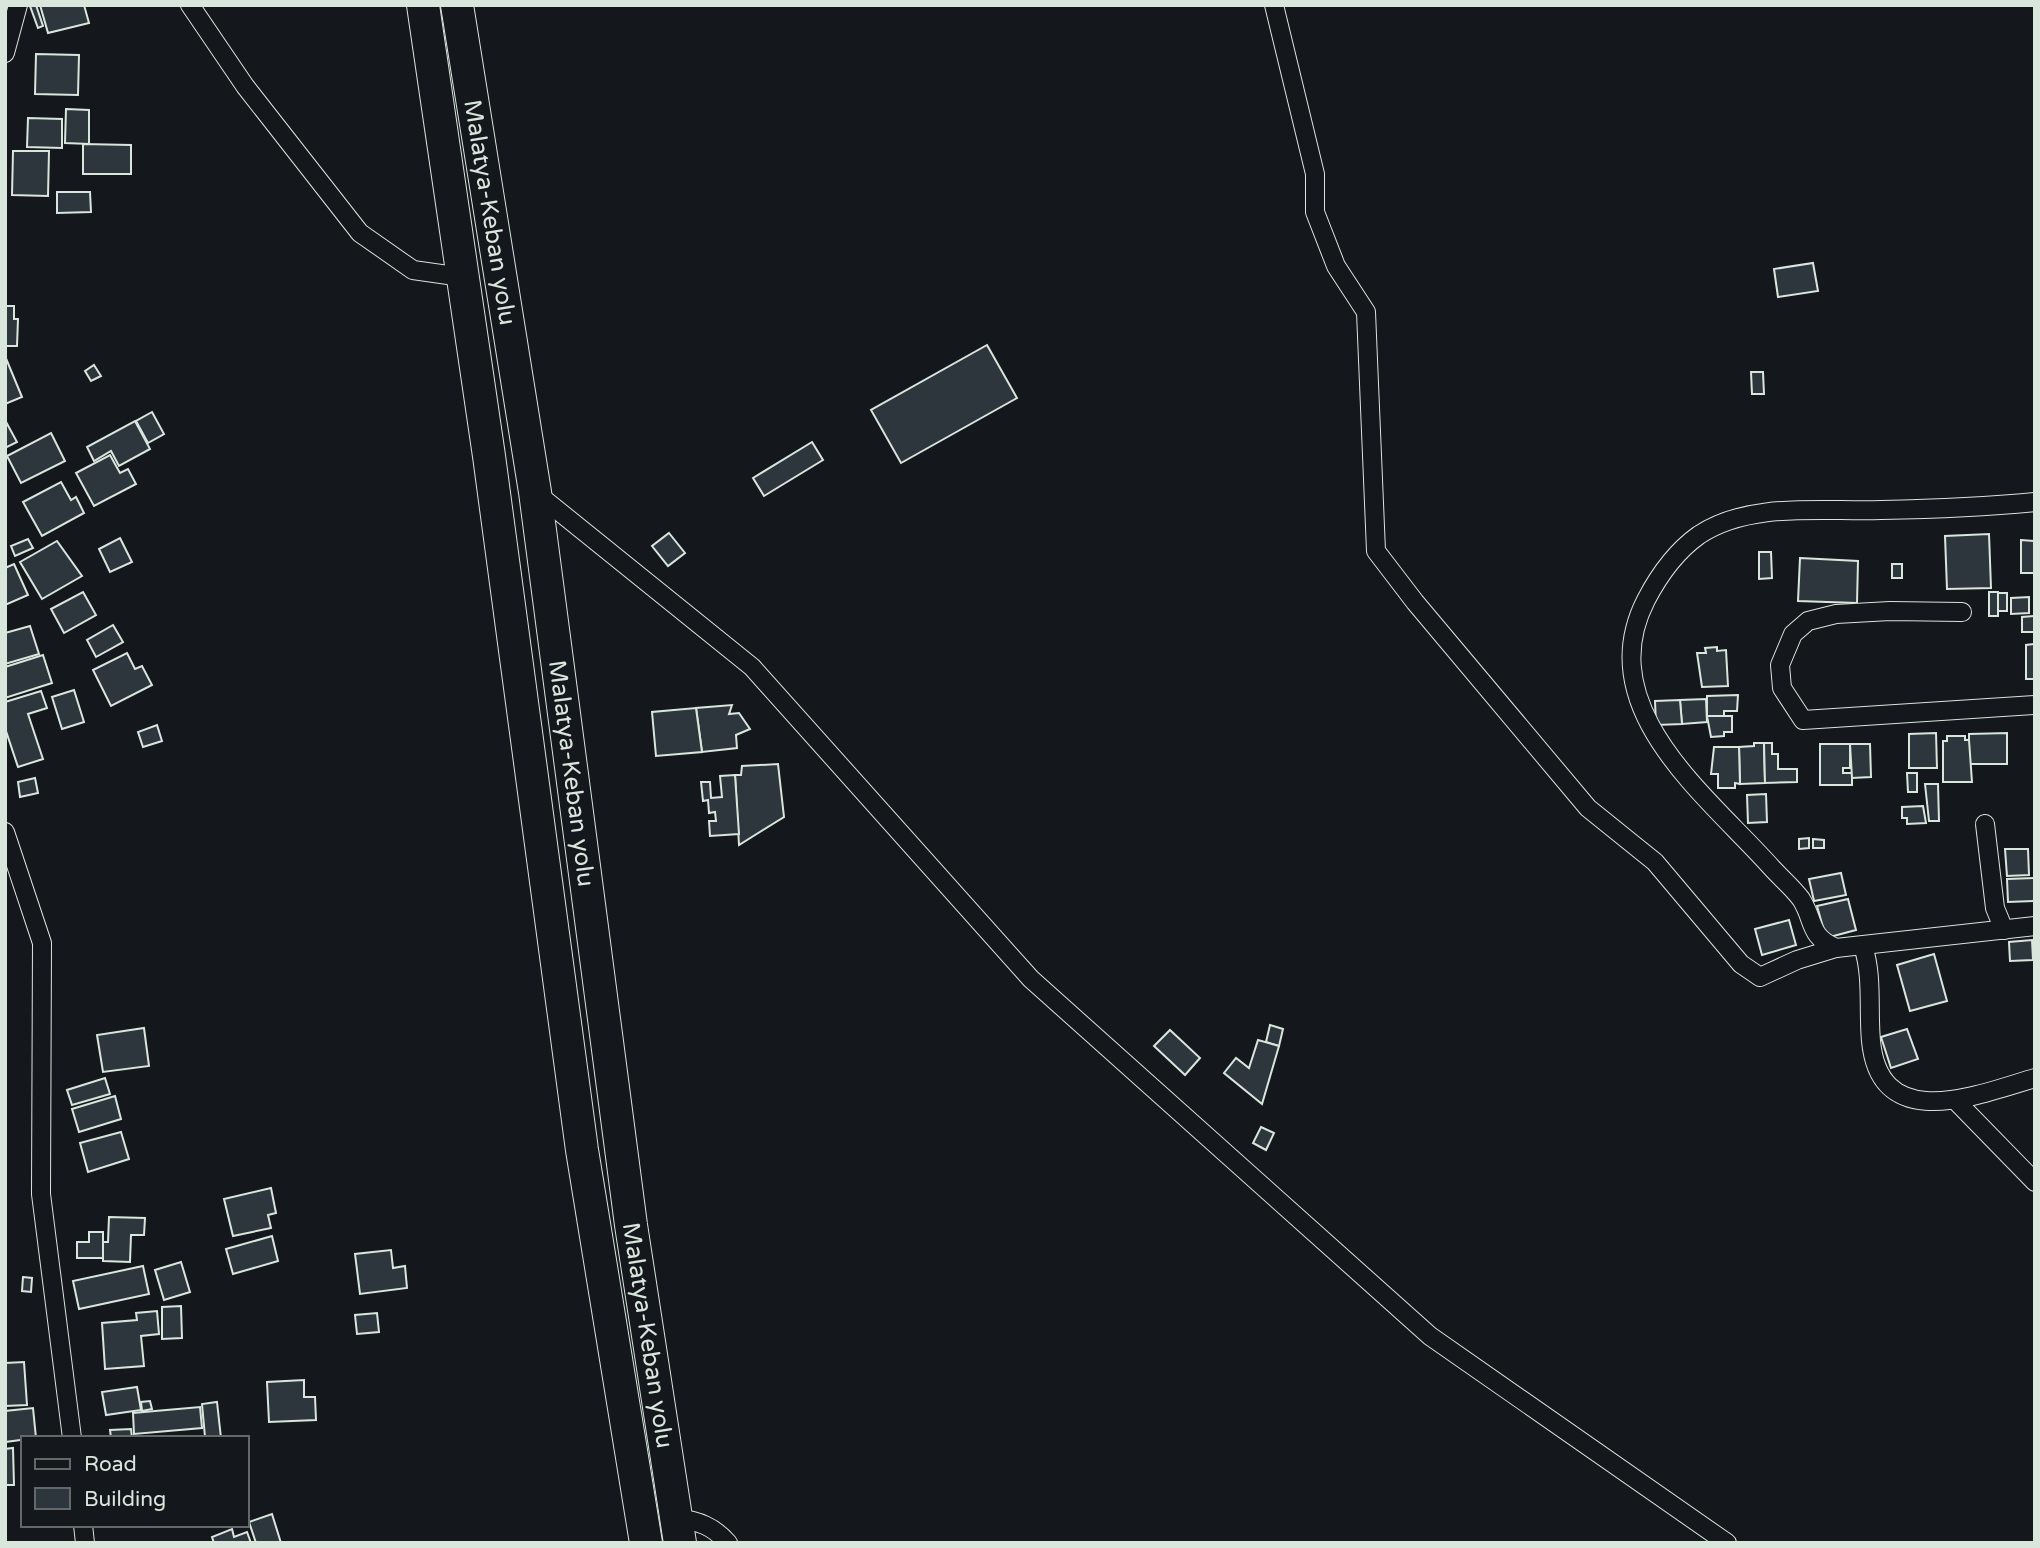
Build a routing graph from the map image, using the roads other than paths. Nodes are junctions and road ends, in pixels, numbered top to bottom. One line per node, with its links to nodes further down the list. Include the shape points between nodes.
1 (18, 5): 6 (street)
2 (190, 5): 7 (street, via 245,86 360,233 413,270)
3 (423, 5): 7 (highway, Malatya-Keban yolu)
4 (457, 5): 8 (highway, Malatya-Keban yolu)
5 (1274, 5): 17 (street, via 1315,174 1315,212 1336,265 1366,312 1376,551 1588,808 1655,862 1741,964 1760,976)
6 (5, 53)
7 (461, 277): 23 (highway, Malatya-Keban yolu, via 582,1150)
8 (535, 492): 22 (highway, Malatya-Keban yolu, via 631,1225); 25 (street, via 752,667 1031,979 1430,1336)
9 (2035, 502): 17 (street, via 1794,511 1723,524 1700,534 1675,556 1640,612 1633,670 1646,719 1683,774 1801,900 1821,942)
10 (1962, 612): 11 (street, via 1849,613 1808,621 1793,634 1780,665 1782,688 1802,720)
11 (2035, 705)
12 (1985, 824): 15 (street, via 1995,908)
13 (5, 832): 21 (street, via 42,943 41,1194)
14 (2035, 926): 15 (street)
15 (2004, 930): 16 (street)
16 (1863, 946): 17 (street); 19 (street, via 1870,966 1873,1053 1887,1087 1909,1098)
17 (1836, 948)
18 (2035, 1078): 19 (street)
19 (1956, 1101): 20 (street)
20 (2035, 1182)
21 (72, 1436)
22 (678, 1530): 24 (street, via 698,1521)
23 (646, 1543)
24 (729, 1543)
25 (1727, 1543)

